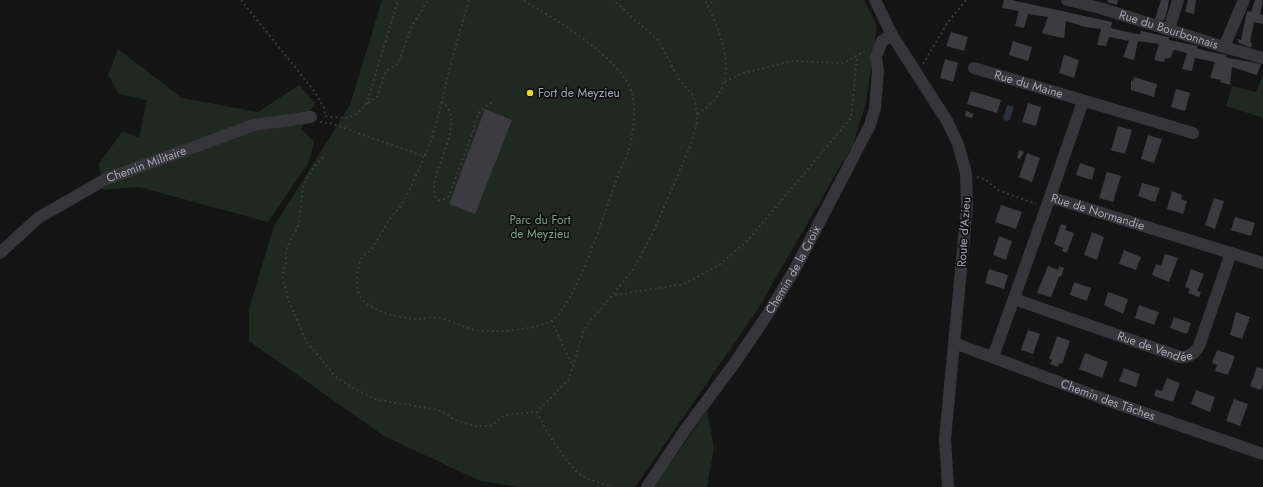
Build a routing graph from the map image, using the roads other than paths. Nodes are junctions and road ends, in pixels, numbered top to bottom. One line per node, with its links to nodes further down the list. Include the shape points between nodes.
1 (875, 0): 7 (street, Route d'Azieu)
2 (1067, 0): 5 (street, Rue du Bourbonnais)
3 (1178, 0): 6 (street)
4 (1244, 0): 8 (street, Rue du Bourbonnais)
5 (1101, 4): 6 (street, Rue du Bourbonnais)
6 (1169, 29): 8 (street, Rue du Bourbonnais)
7 (892, 35): 19 (street, Route d'Azieu, via 947,121 958,144 966,173 967,206); 22 (street, Chemin de la Croix, via 882,41 876,57 878,71 875,108 870,125 795,269 734,364)
8 (1224, 47): 9 (street, Rue du Bourbonnais)
9 (1263, 58)
10 (974, 68): 11 (street, Rue du Maine)
11 (1084, 101): 13 (street, Rue du Maine); 14 (street)
12 (315, 120): 15 (street, Chemin Militaire, via 254,125 106,179 38,218)
13 (1193, 133)
14 (1048, 202): 16 (street, Rue de Normandie); 18 (street, Rue de Normandie)
15 (0, 253)
16 (1231, 253): 17 (street, Rue de Normandie); 18 (street, Rue de Vendée, via 1200,346 1188,357 1180,357)
17 (1263, 263)
18 (1014, 298): 20 (street, Rue de Normandie)
19 (954, 343): 20 (street, Chemin des Tâches); 23 (street, Route d'Azieu, via 945,439)
20 (993, 357): 21 (street, Chemin des Tâches, via 1094,396)
21 (1263, 454)
22 (647, 487)
23 (948, 487)

